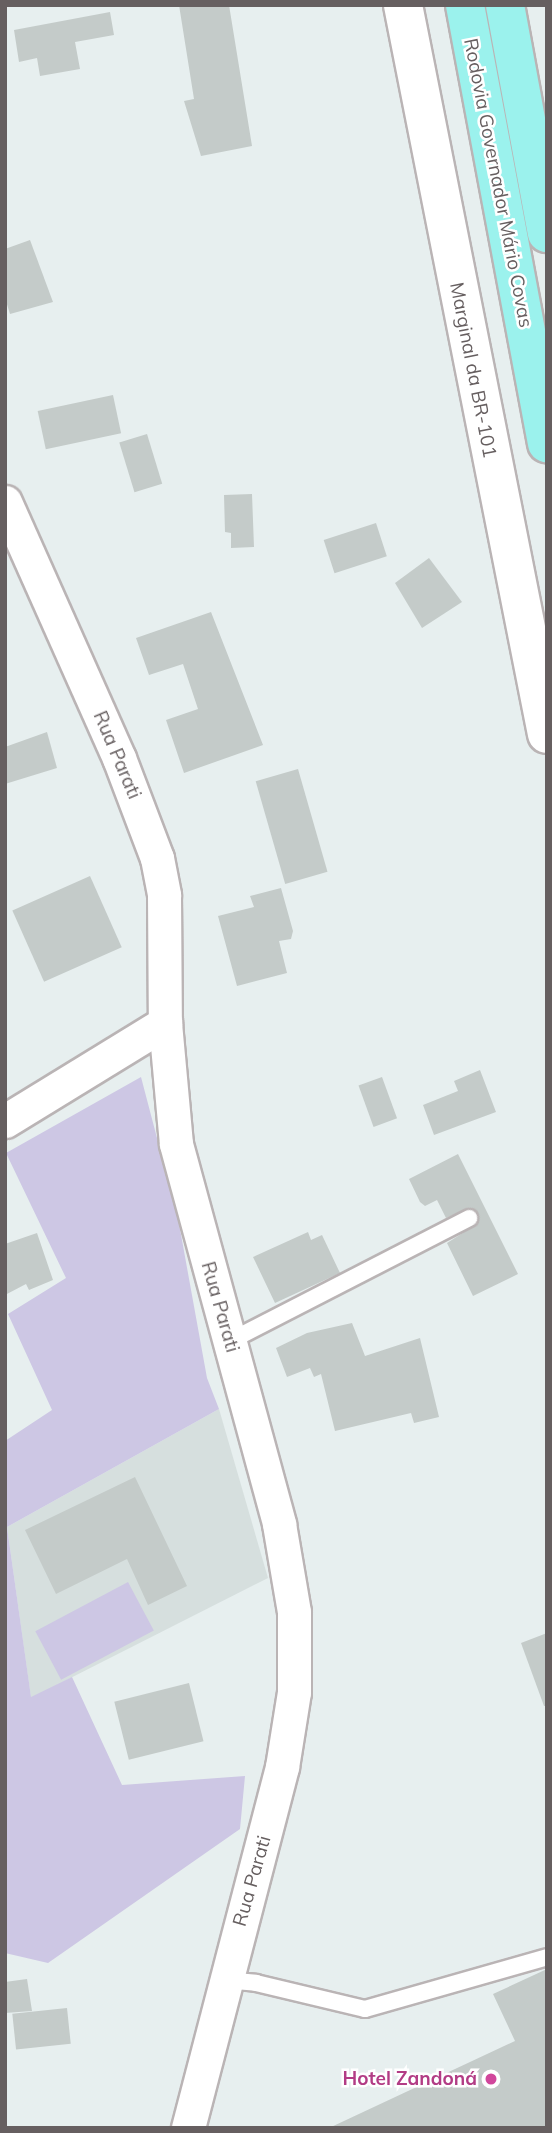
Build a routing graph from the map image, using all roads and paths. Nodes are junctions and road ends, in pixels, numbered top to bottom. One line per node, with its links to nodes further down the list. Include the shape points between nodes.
1 (403, 5): 7 (main road, Marginal da BR-101)
2 (465, 5): 5 (highway, Rodovia Governador Mário Covas)
3 (505, 5): 4 (highway, Rodovia Governador Mário Covas)
4 (547, 233)
5 (547, 443)
6 (5, 502): 8 (street, Rua Parati, via 157,858 166,930)
7 (547, 734)
8 (165, 1023): 9 (street); 11 (street, Rua Parati, via 176,1144)
9 (5, 1121)
10 (469, 1217): 11 (lane)
11 (230, 1341): 13 (street, Rua Parati, via 289,1570 294,1692 282,1766)
12 (547, 1957): 13 (lane, via 365,2009 256,1983)
13 (224, 1980): 14 (street, Rua Parati)
14 (188, 2128)

